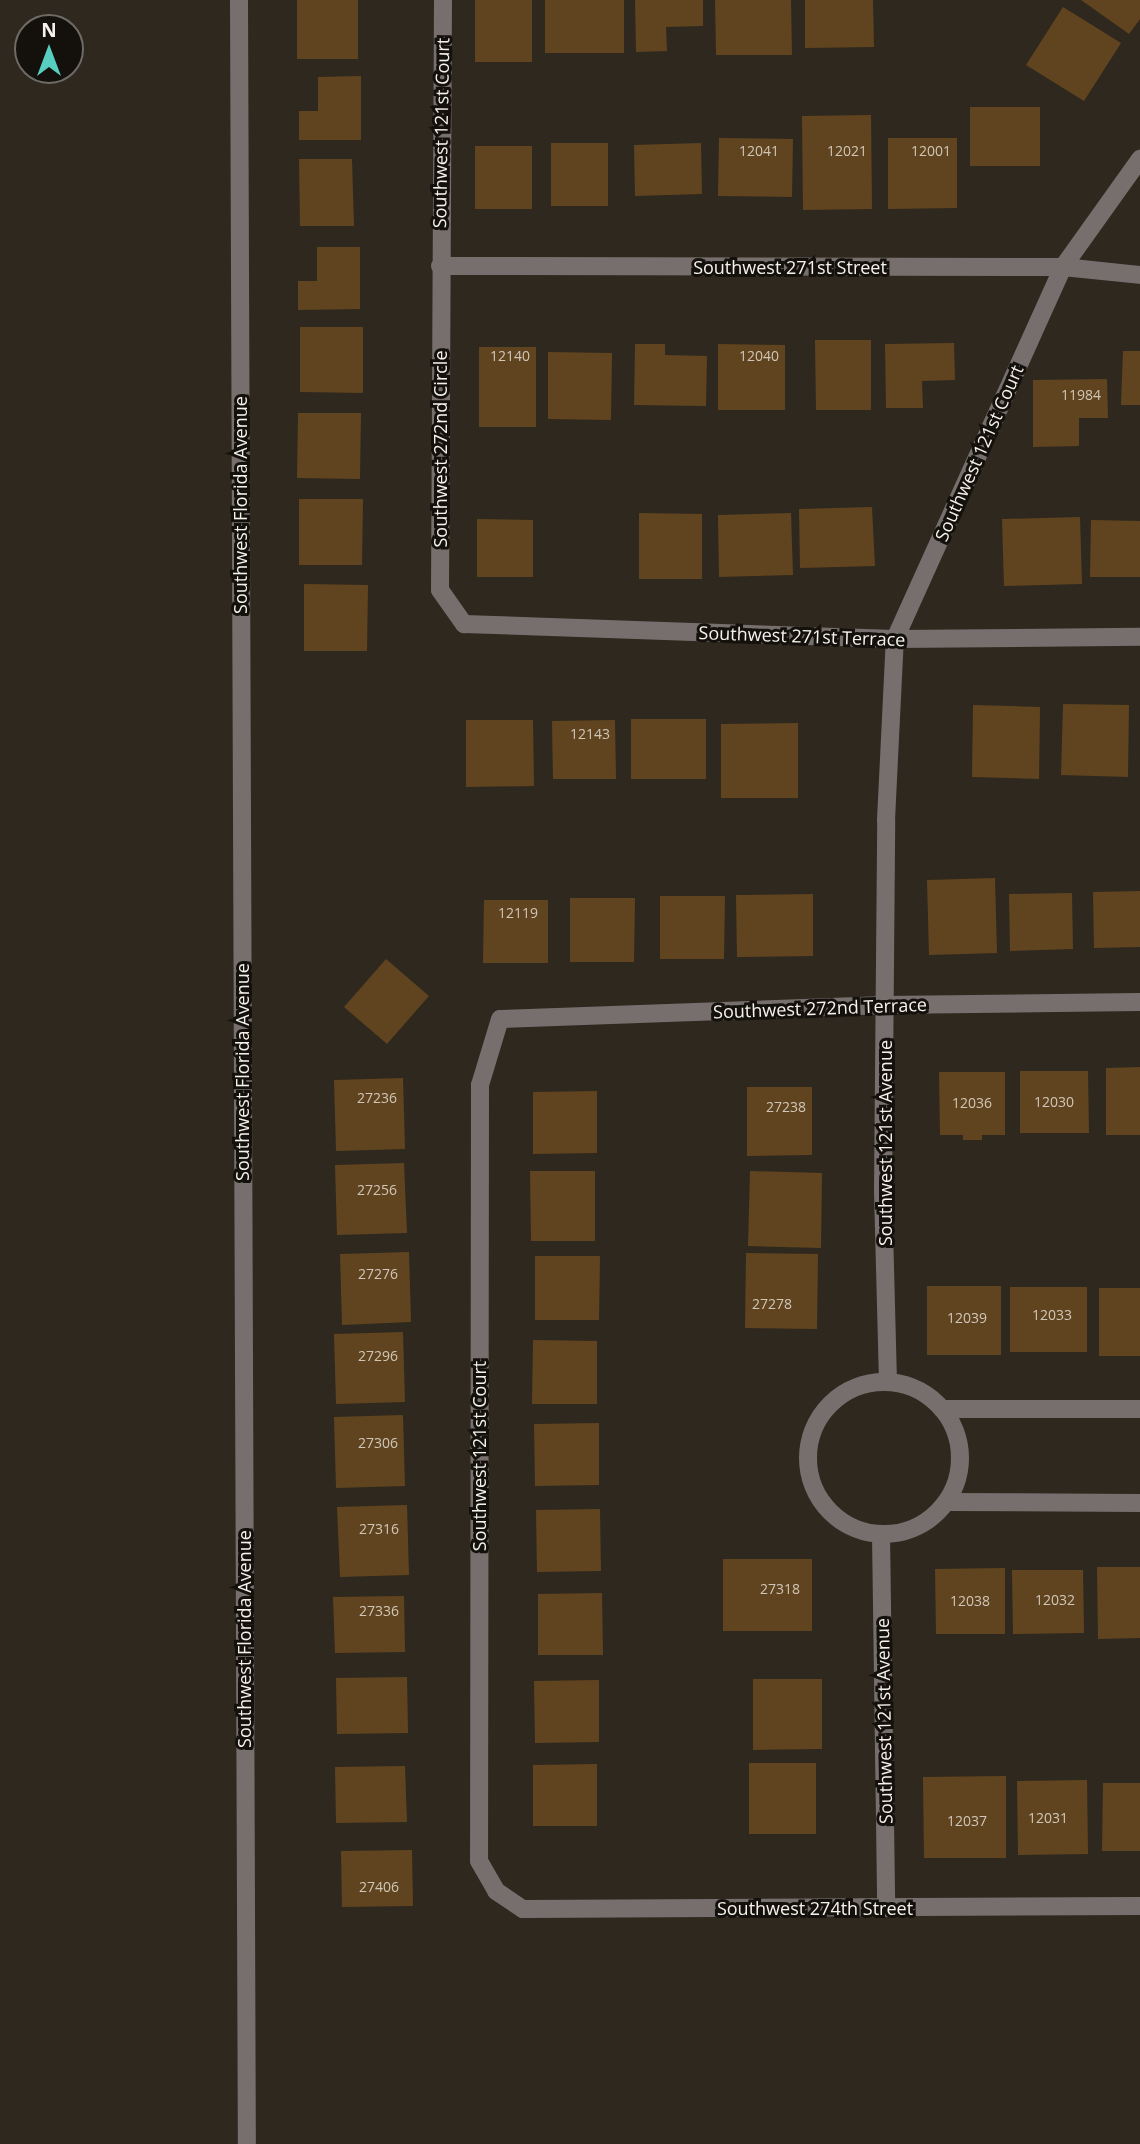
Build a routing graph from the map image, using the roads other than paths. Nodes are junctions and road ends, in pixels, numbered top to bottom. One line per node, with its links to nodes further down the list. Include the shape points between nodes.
1 (239, 0): 22 (street, Southwest Florida Avenue)
2 (443, 0): 4 (street, Southwest 121st Court)
3 (1140, 159): 5 (street, Southwest 121st Court)
4 (439, 266): 5 (street, Southwest 271st Street); 7 (street, Southwest 272nd Circle, via 439,590)
5 (1063, 267): 6 (street, Southwest 271st Street); 9 (street, Southwest 121st Court)
6 (1140, 275)
7 (464, 624): 9 (street, Southwest 271st Terrace)
8 (1140, 637): 9 (street, Southwest 271st Terrace)
9 (895, 639): 11 (street, Southwest 121st Avenue, via 886,820)
10 (1140, 1002): 11 (street, Southwest 272nd Terrace)
11 (885, 1005): 12 (street, Southwest 272nd Terrace); 13 (street, Southwest 121st Avenue)
12 (500, 1019): 19 (street, Southwest 121st Court, via 480,1085 479,1861)
13 (888, 1382): 14 (street, via 918,1389); 18 (street, via 868,1383 845,1392 825,1409 812,1430 807,1455 811,1480 822,1503 840,1521 863,1532)
14 (942, 1409): 15 (street); 16 (street, via 961,1448 960,1473)
15 (1140, 1409)
16 (947, 1502): 17 (street); 18 (street, via 913,1529)
17 (1140, 1503)
18 (881, 1534): 21 (street, Southwest 121st Avenue)
19 (496, 1891): 21 (street, Southwest 274th Street, via 523,1909)
20 (1140, 1906): 21 (street, Southwest 274th Street)
21 (886, 1908)
22 (247, 2144)

